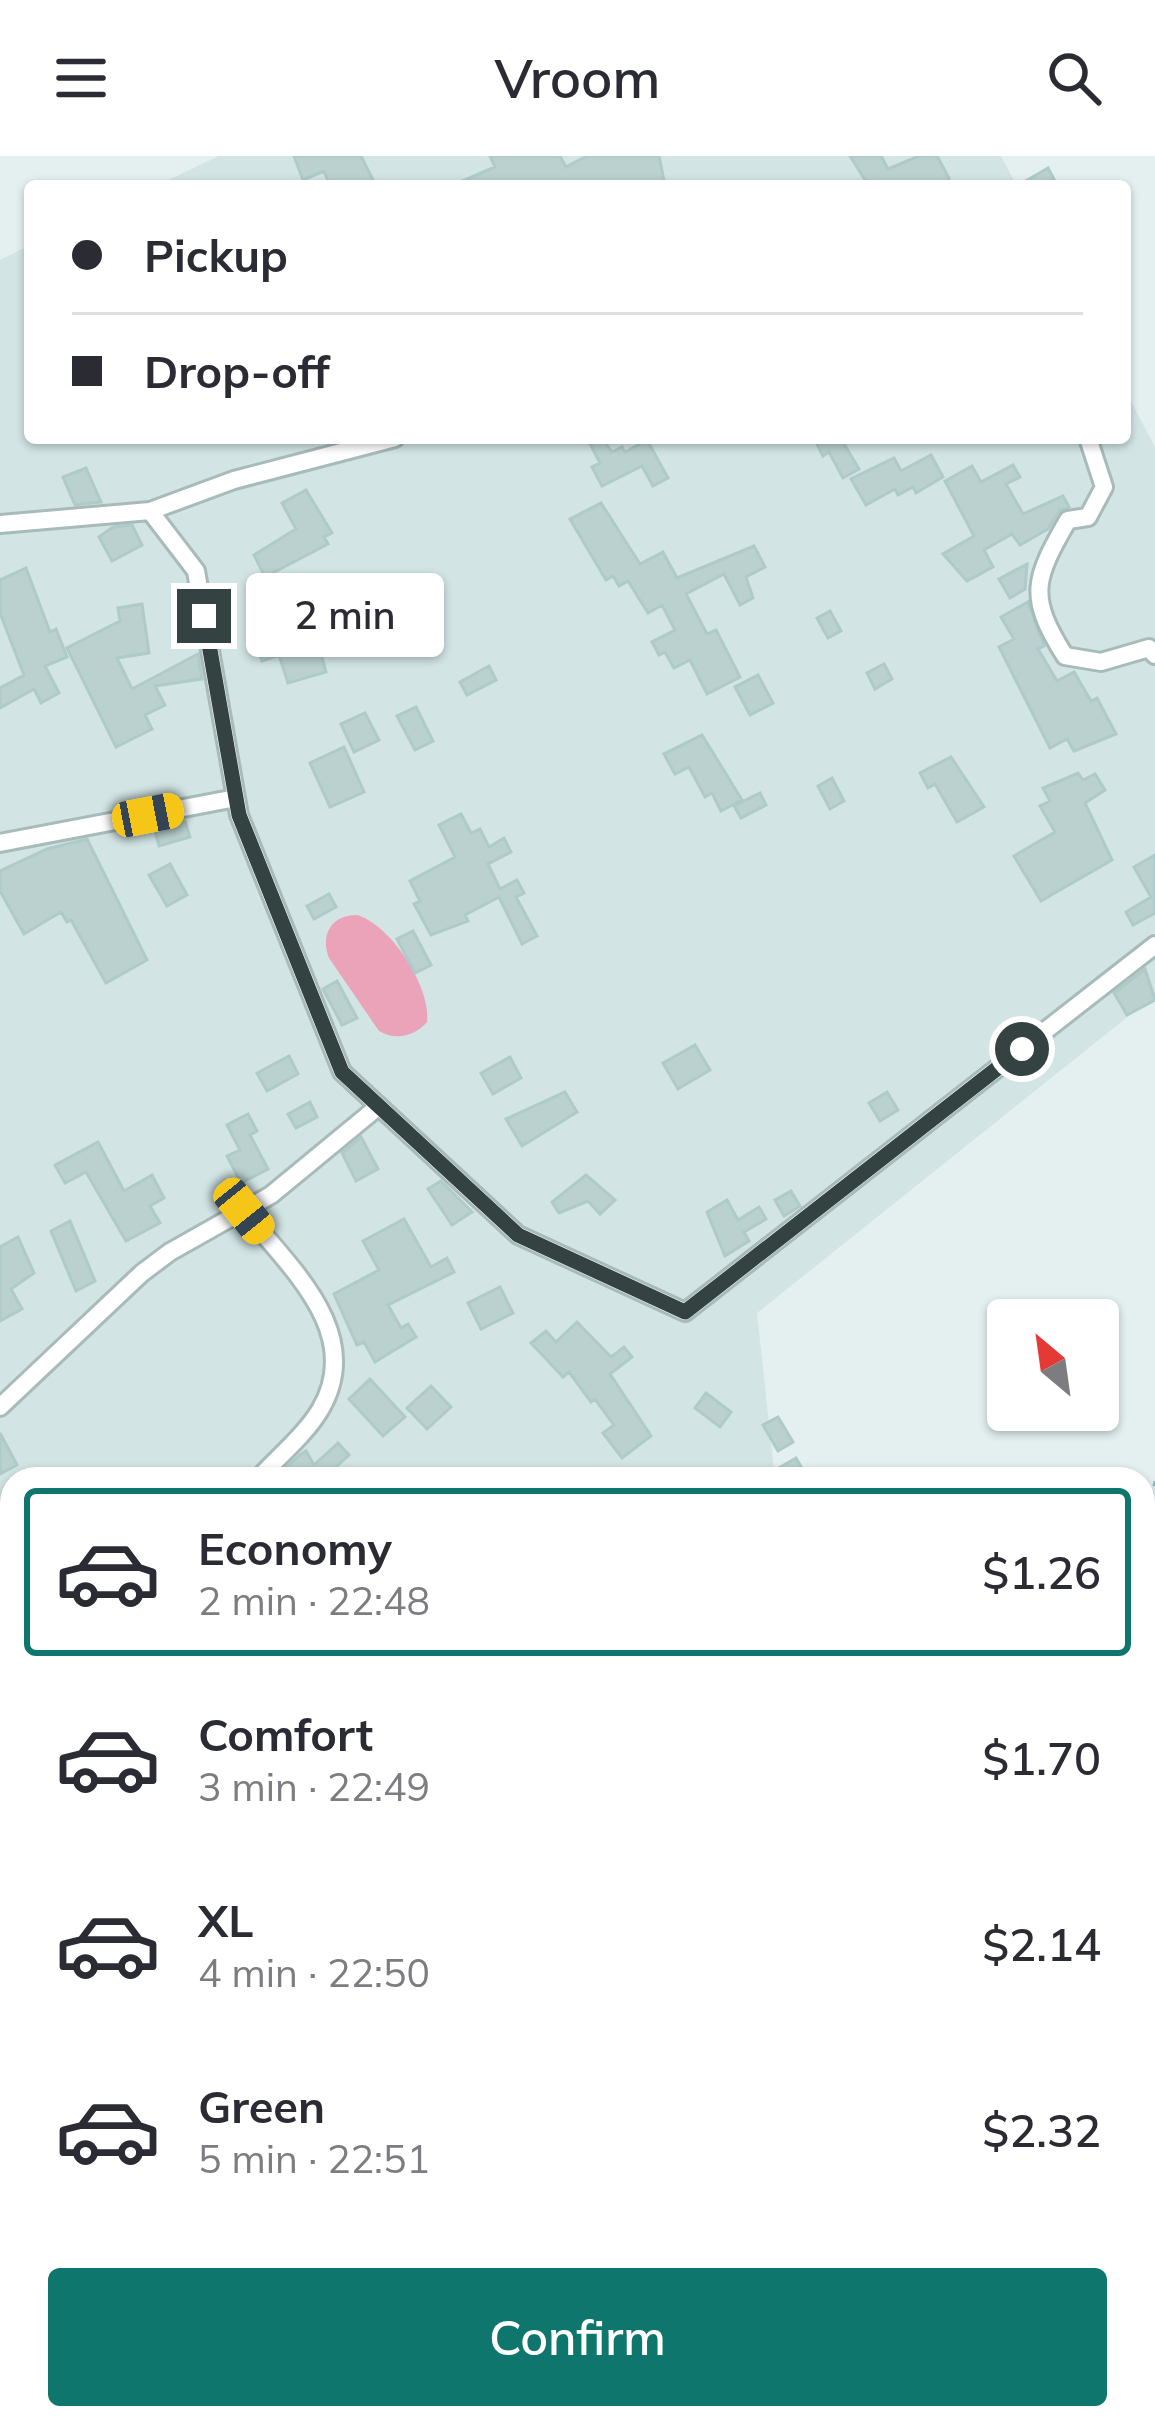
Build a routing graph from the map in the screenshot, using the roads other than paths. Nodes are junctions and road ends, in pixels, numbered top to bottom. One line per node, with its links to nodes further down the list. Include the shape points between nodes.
1 (372, 444): 3 (street)
2 (1090, 444): 5 (street, via 1104,487 1088,517 1068,520 1040,568 1036,598 1065,656 1101,662 1149,648)
3 (150, 512): 4 (street); 6 (street, via 196,571)
4 (0, 524)
5 (1155, 655)
6 (236, 798): 7 (street); 9 (street, via 342,1072)
7 (0, 843)
8 (1155, 945): 9 (street, via 685,1312 518,1235)
9 (379, 1106): 10 (street)
10 (244, 1211): 11 (street, via 142,1273); 12 (street, via 325,1312 336,1363 320,1410)
11 (0, 1407)
12 (269, 1467)

